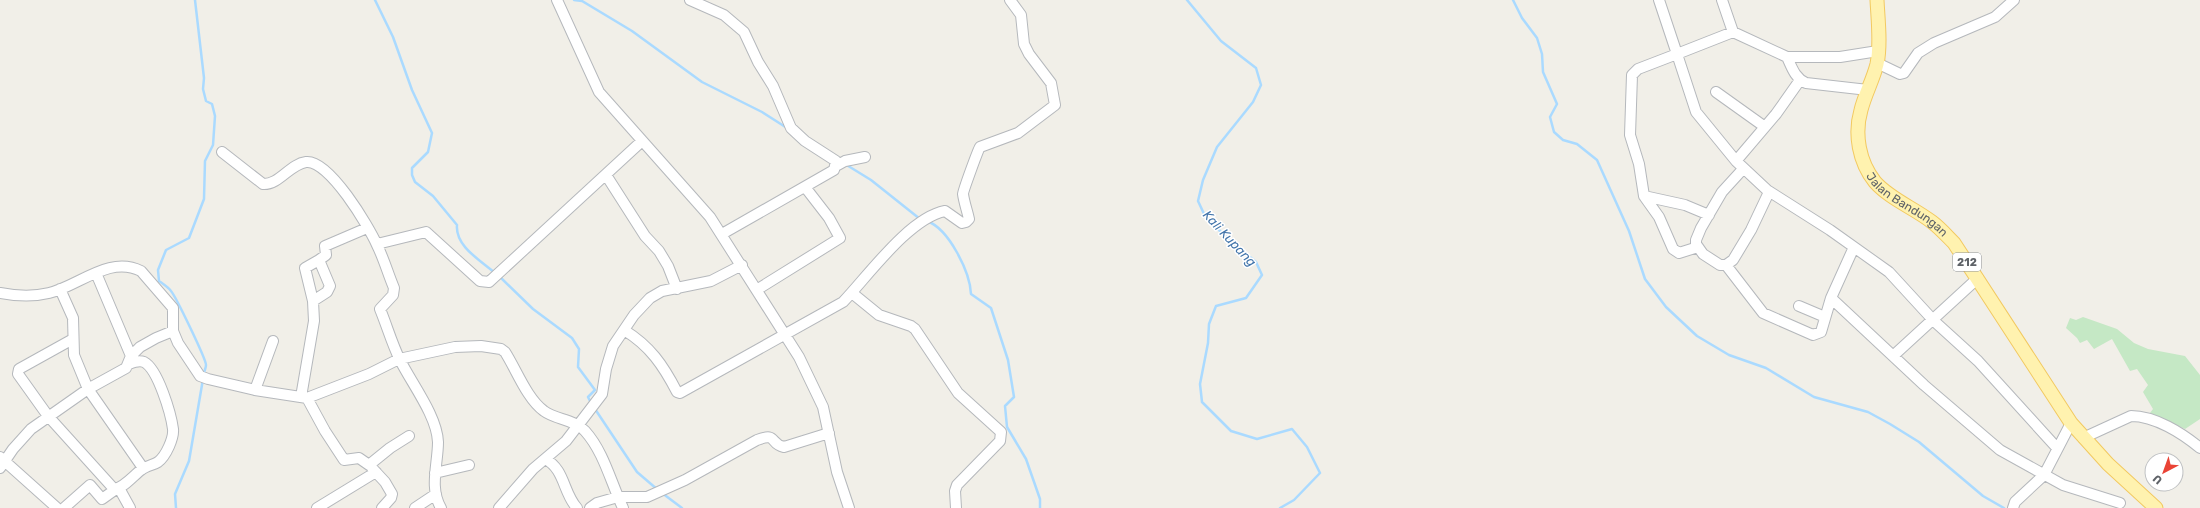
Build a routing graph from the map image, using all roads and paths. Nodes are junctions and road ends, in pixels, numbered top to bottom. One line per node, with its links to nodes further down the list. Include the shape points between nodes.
1 (557, 0): 16 (street, via 599,92)
2 (690, 0): 20 (street, via 724,15 744,32 773,86 791,128 800,138)
3 (1010, 0): 41 (street, via 1021,15 1024,44 1051,83 1055,105 1018,133 980,147 963,193 969,218 966,222 962,223 945,211 915,225)
4 (1659, 0): 9 (street)
5 (1722, 0): 8 (street)
6 (1877, 0): 11 (main road, Jalan Bandungan / 212)
7 (2014, 0): 11 (street, via 1996,17 1934,43 1918,53 1904,73 1900,74)
8 (1733, 32): 9 (street); 10 (street)
9 (1677, 54): 19 (street, via 1696,112); 25 (street, via 1632,75 1630,135)
10 (1787, 57): 11 (street); 12 (street)
11 (1877, 57): 13 (main road, Jalan Bandungan / 212)
12 (1800, 80): 13 (street); 15 (street)
13 (1868, 90): 36 (main road, Jalan Bandungan / 212, via 1861,110 1858,140 1866,169 1887,193 1940,228 1954,243)
14 (1716, 92): 15 (street)
15 (1765, 127): 19 (street)
16 (642, 142): 22 (street); 28 (street, via 699,203)
17 (222, 152): 27 (street, via 263,184 270,184 296,166 306,162 313,163 336,182)
18 (866, 157): 20 (street)
19 (1736, 161): 21 (street)
20 (841, 164): 23 (street, via 828,175)
21 (1744, 169): 24 (street); 26 (street, via 1722,192)
22 (606, 175): 29 (street, via 489,282 480,281 426,232); 38 (street, via 645,236 659,251)
23 (805, 187): 28 (street); 39 (street, via 829,218 840,238)
24 (1769, 192): 31 (street); 33 (street, via 1736,256)
25 (1644, 196): 26 (street, via 1685,205); 30 (street, via 1659,217 1673,248 1679,253)
26 (1710, 215): 30 (street, via 1696,240)
27 (367, 228): 29 (street); 32 (street, via 325,246 326,255)
28 (722, 234): 34 (street)
29 (377, 244): 53 (street, via 394,292 380,309)
30 (1698, 247): 33 (street, via 1713,262)
31 (1854, 247): 42 (street); 46 (street, via 1889,272)
32 (319, 260): 43 (street, via 305,268); 43 (street, via 330,286 327,292)
33 (1726, 264): 45 (street, via 1756,306 1768,316 1813,335 1819,334)
34 (742, 265): 38 (street, via 711,281); 39 (street)
35 (96, 274): 37 (street); 48 (street, via 115,266 141,271 174,308); 54 (street)
36 (1978, 278): 46 (street); 59 (main road, Jalan Bandungan / 212)
37 (60, 289): 40 (street, via 34,296); 50 (street, via 73,318)
38 (677, 289): 47 (street, via 662,291 650,298)
39 (758, 289): 49 (street)
40 (0, 293)
41 (852, 293): 49 (street, via 832,310); 89 (street, via 879,315 915,329 958,393 1001,432 1000,441 957,485)
42 (1830, 298): 45 (street); 52 (street)
43 (314, 301): 57 (street, via 314,321)
44 (1799, 306): 45 (street)
45 (1825, 317)
46 (1934, 321): 52 (street); 64 (street, via 1972,356)
47 (624, 330): 49 (street, via 660,361 680,393); 60 (street, via 613,346 602,394)
48 (173, 332): 54 (street, via 156,338); 56 (street, via 178,343 204,378)
49 (784, 333): 61 (street, via 819,397)
50 (73, 339): 55 (street, via 76,363); 58 (street, via 19,369 18,374)
51 (273, 341): 56 (street)
52 (1893, 356): 72 (street, via 2000,450)
53 (399, 359): 57 (street, via 354,381); 60 (street, via 455,347 481,346 501,349 542,410); 71 (street, via 435,428 438,442)
54 (130, 360): 55 (street, via 126,368); 69 (street, via 146,363 152,371 161,387 173,430 172,439 158,462)
55 (88, 389): 58 (street); 69 (street)
56 (255, 390): 57 (street)
57 (304, 398): 70 (street, via 342,458 347,461 362,459)
58 (48, 416): 67 (street, via 31,429); 73 (street, via 91,461 112,488)
59 (2071, 422): 63 (main road, Jalan Bandungan / 212); 64 (street)
60 (578, 425): 66 (street, via 566,441); 75 (street, via 591,439)
61 (829, 433): 75 (street, via 784,447 768,436 647,498); 88 (street, via 837,472)
62 (409, 436): 70 (street, via 390,448)
63 (2083, 438): 65 (street, via 2117,421 2139,416 2167,427); 91 (main road, Jalan Bandungan / 212)
64 (2057, 448): 72 (street)
65 (2200, 448)
66 (545, 459): 84 (street); 85 (street, via 552,462 560,472)
67 (2, 462): 78 (street)
68 (469, 465): 71 (street)
69 (143, 468): 73 (street)
70 (372, 469): 77 (street); 81 (street, via 385,482 392,494 392,498)
71 (435, 472): 74 (street)
72 (2044, 475): 76 (street, via 2069,487); 90 (street)
73 (117, 488): 79 (street, via 102,499 90,485); 80 (street)
74 (436, 494): 82 (street); 83 (street, via 436,500)
75 (618, 497): 86 (street); 87 (street)
76 (2120, 504)
77 (322, 507)
78 (57, 508)
79 (64, 508)
80 (130, 508)
81 (382, 508)
82 (414, 508)
83 (441, 508)
84 (499, 508)
85 (577, 508)
86 (590, 508)
87 (623, 508)
88 (849, 508)
89 (956, 508)
90 (2013, 508)
91 (2156, 508)

